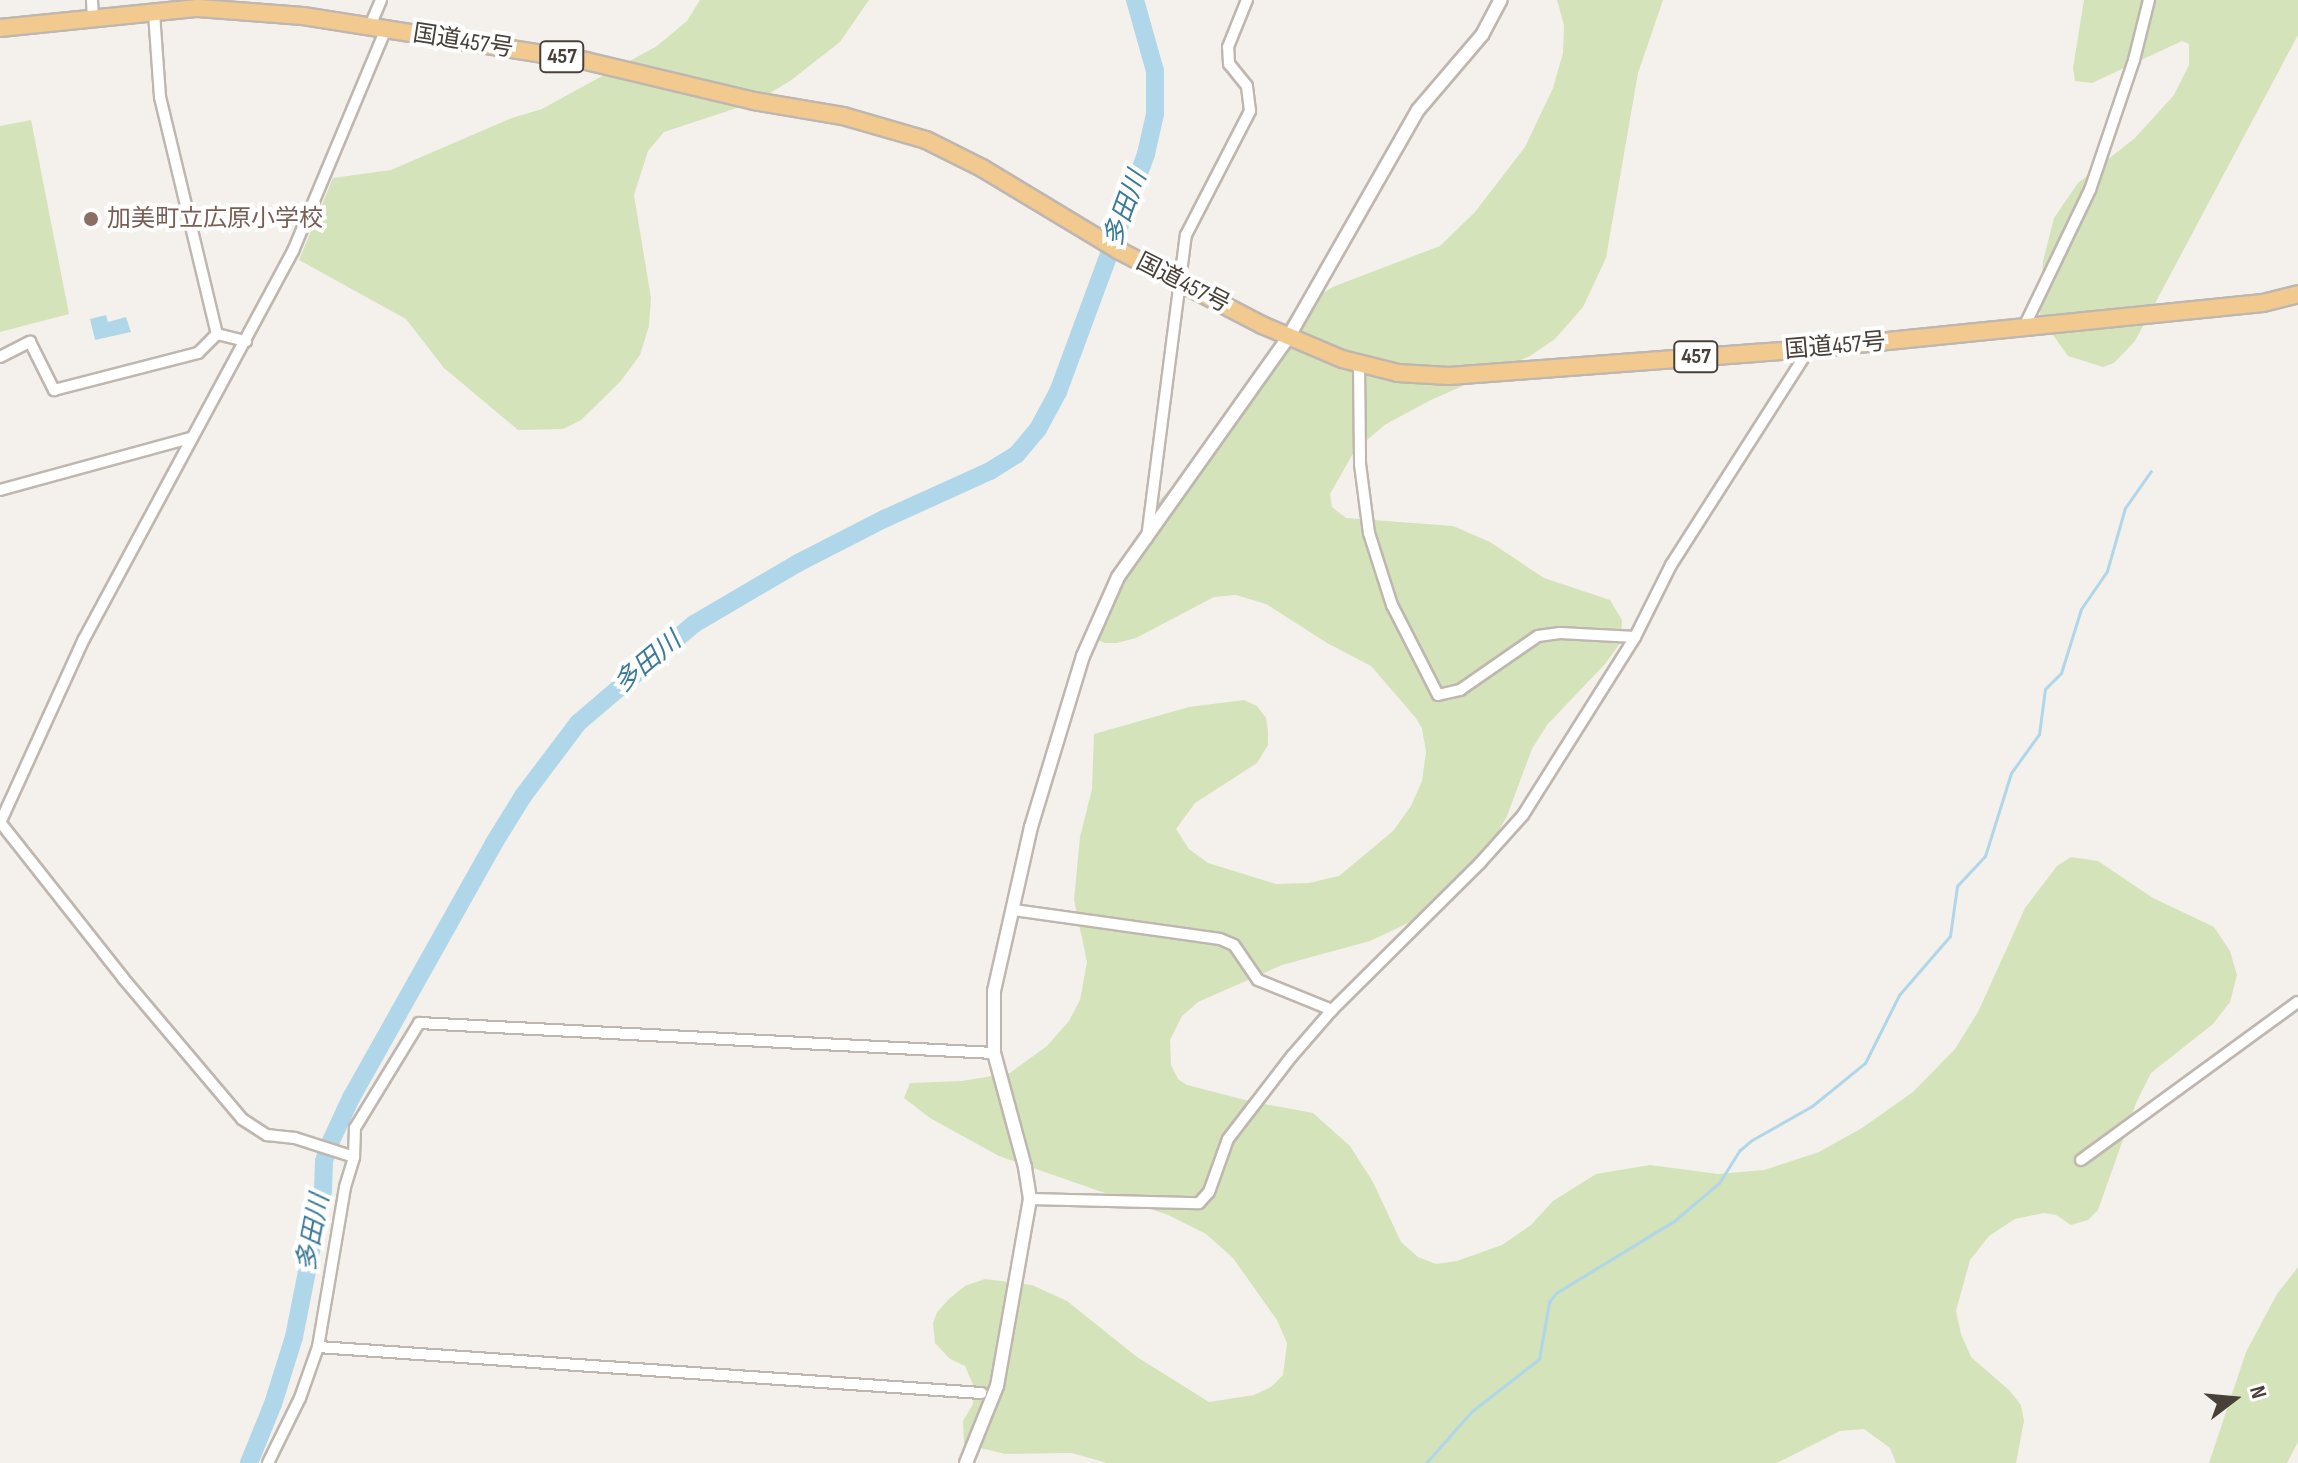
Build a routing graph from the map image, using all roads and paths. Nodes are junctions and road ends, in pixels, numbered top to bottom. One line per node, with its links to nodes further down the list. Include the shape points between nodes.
1 (92, 0): 8 (street)
2 (381, 0): 10 (street)
3 (1247, 0): 11 (street, via 1228,47 1229,64 1247,86 1250,111 1186,235)
4 (1501, 0): 15 (street, via 1482,35 1418,110)
5 (2149, 0): 13 (street, via 2090,190)
6 (214, 4): 7 (highway, 国道457号 / 457); 10 (highway, 国道457号 / 457)
7 (154, 13): 8 (highway, 国道457号 / 457); 14 (street, via 160,97)
8 (93, 18): 9 (highway, 国道457号 / 457)
9 (0, 28)
10 (378, 28): 11 (highway, 国道457号 / 457, via 586,61 926,140); 16 (street, via 293,251)
11 (1180, 282): 15 (highway, 国道457号 / 457); 22 (street)
12 (2298, 294): 13 (highway, 国道457号 / 457, via 2263,303)
13 (2024, 327): 17 (highway, 国道457号 / 457)
14 (217, 334): 16 (street); 18 (street, via 198,353 54,390 30,342)
15 (1289, 336): 19 (highway, 国道457号 / 457); 22 (street)
16 (246, 341): 20 (street)
17 (1809, 349): 19 (highway, 国道457号 / 457, via 1449,376 1398,373); 23 (street, via 1671,565)
18 (0, 357)
19 (1359, 363): 23 (street, via 1360,464 1369,533 1392,605 1438,695 1460,690 1538,636)
20 (190, 438): 21 (street); 24 (street, via 84,639)
21 (0, 490)
22 (1146, 540): 25 (street, via 1108,595 1083,656 1031,827)
23 (1635, 637): 27 (street, via 1508,834)
24 (0, 823): 29 (street, via 242,1119 267,1135)
25 (1014, 910): 27 (street, via 1220,939 1234,945 1265,985); 28 (street, via 994,991)
26 (2298, 1002): 30 (street)
27 (1332, 1010): 31 (street, via 1228,1139 1209,1192 1199,1203)
28 (994, 1053): 29 (street, via 419,1023 355,1128); 31 (street)
29 (354, 1157): 32 (street)
30 (2081, 1160)
31 (1030, 1199): 35 (street, via 997,1386)
32 (318, 1347): 33 (street); 34 (street)
33 (981, 1393)
34 (268, 1463)
35 (966, 1463)

